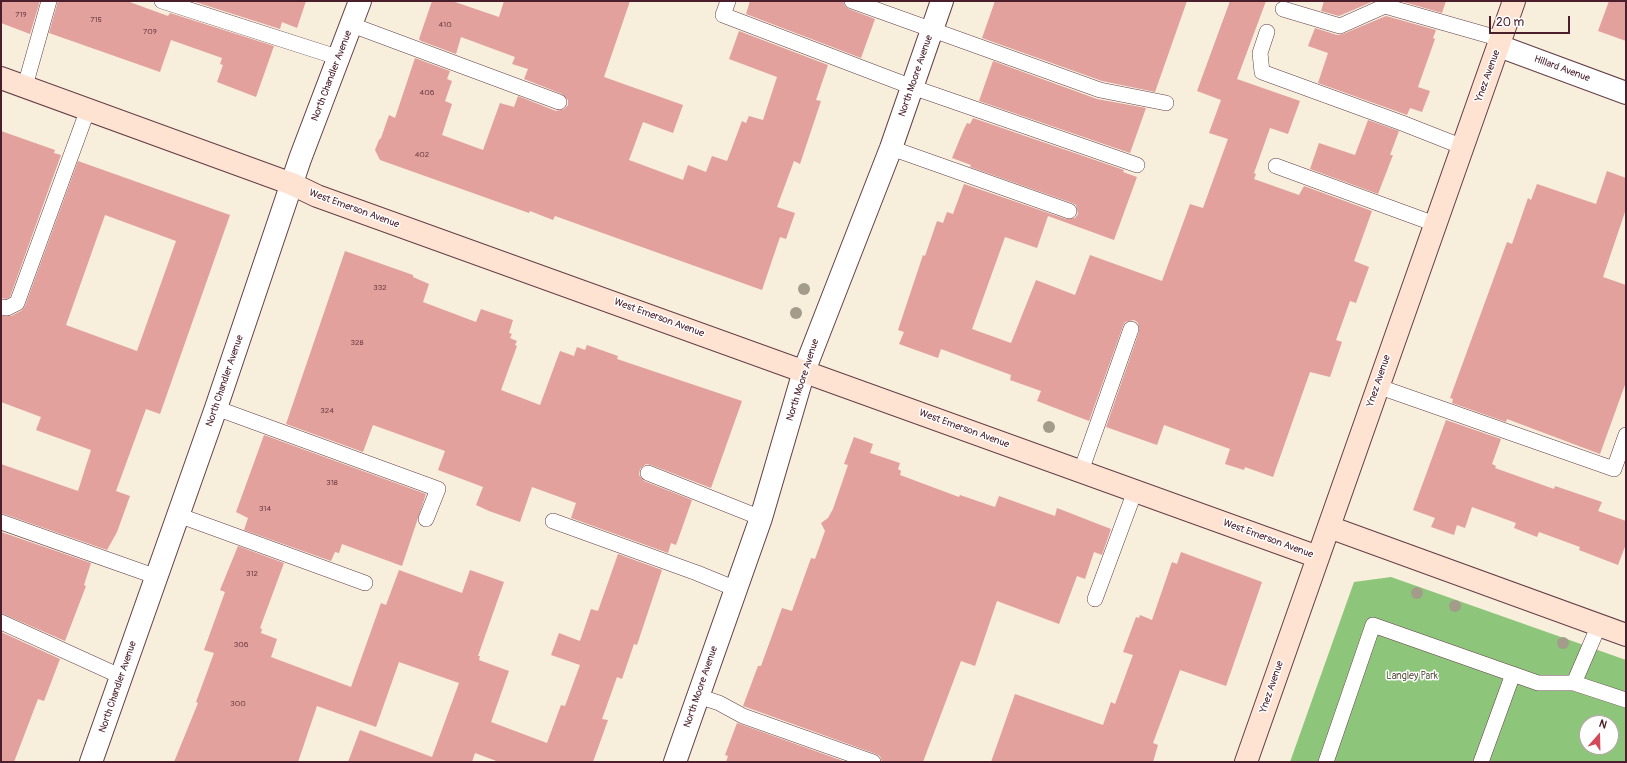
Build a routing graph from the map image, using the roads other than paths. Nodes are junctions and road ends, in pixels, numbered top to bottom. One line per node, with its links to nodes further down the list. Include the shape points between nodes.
1 (50, 1): 15 (lane)
2 (162, 1): 13 (lane)
3 (360, 1): 9 (street, North Chandler Avenue)
4 (728, 1): 16 (lane, via 723,15)
5 (852, 1): 10 (lane)
6 (942, 1): 10 (street, North Moore Avenue)
7 (1514, 1): 12 (street, Ynez Avenue)
8 (1283, 9): 12 (lane, via 1340,26 1385,6)
9 (352, 25): 13 (street, North Chandler Avenue); 18 (lane)
10 (932, 30): 16 (street, North Moore Avenue); 19 (lane, via 1100,90)
11 (1267, 32): 21 (lane, via 1260,53 1262,72)
12 (1500, 43): 17 (street, Hillard Avenue); 21 (street, Ynez Avenue)
13 (340, 58): 25 (street, North Chandler Avenue)
14 (1, 78): 15 (street, West Emerson Avenue)
15 (25, 86): 20 (street, West Emerson Avenue)
16 (912, 87): 22 (street, North Moore Avenue); 23 (lane)
17 (1626, 93)
18 (559, 102)
19 (1166, 103)
20 (88, 109): 25 (street, West Emerson Avenue); 28 (lane, via 17,303 7,308)
21 (1463, 147): 27 (street, Ynez Avenue)
22 (891, 148): 26 (lane); 30 (street, North Moore Avenue)
23 (1137, 165)
24 (1276, 166): 27 (lane)
25 (292, 184): 30 (street, West Emerson Avenue, via 325,199); 32 (street, North Chandler Avenue)
26 (1069, 211)
27 (1435, 224): 31 (street, Ynez Avenue)
28 (1, 307)
29 (1131, 329): 34 (lane)
30 (804, 371): 34 (street, West Emerson Avenue); 38 (street, North Moore Avenue)
31 (1377, 386): 33 (lane, via 1614,469); 42 (street, Ynez Avenue)
32 (216, 408): 37 (street, North Chandler Avenue); 39 (lane, via 438,490)
33 (1626, 435)
34 (1082, 471): 36 (street, West Emerson Avenue)
35 (648, 473): 38 (lane)
36 (1135, 491): 43 (street, West Emerson Avenue); 47 (lane)
37 (178, 516): 44 (street, North Chandler Avenue); 45 (lane)
38 (761, 518): 46 (street, North Moore Avenue)
39 (426, 519)
40 (553, 521): 46 (lane)
41 (1, 522): 44 (lane)
42 (1329, 527): 43 (street, Ynez Avenue); 49 (street)
43 (1318, 557): 59 (street, Ynez Avenue)
44 (157, 577): 52 (street, North Chandler Avenue)
45 (365, 582)
46 (736, 589): 54 (street, North Moore Avenue)
47 (1095, 599)
48 (1, 622): 52 (lane)
49 (1599, 625): 50 (street); 53 (lane)
50 (1626, 635)
51 (1513, 674): 53 (lane, via 1538,683); 60 (lane, via 1373,625); 61 (lane)
52 (122, 677): 56 (street, North Chandler Avenue)
53 (1574, 683): 55 (lane)
54 (698, 696): 57 (street, North Moore Avenue); 58 (lane, via 719,703 743,716)
55 (1626, 700)
56 (92, 762)
57 (675, 762)
58 (873, 762)
59 (1246, 762)
60 (1326, 762)
61 (1482, 762)

